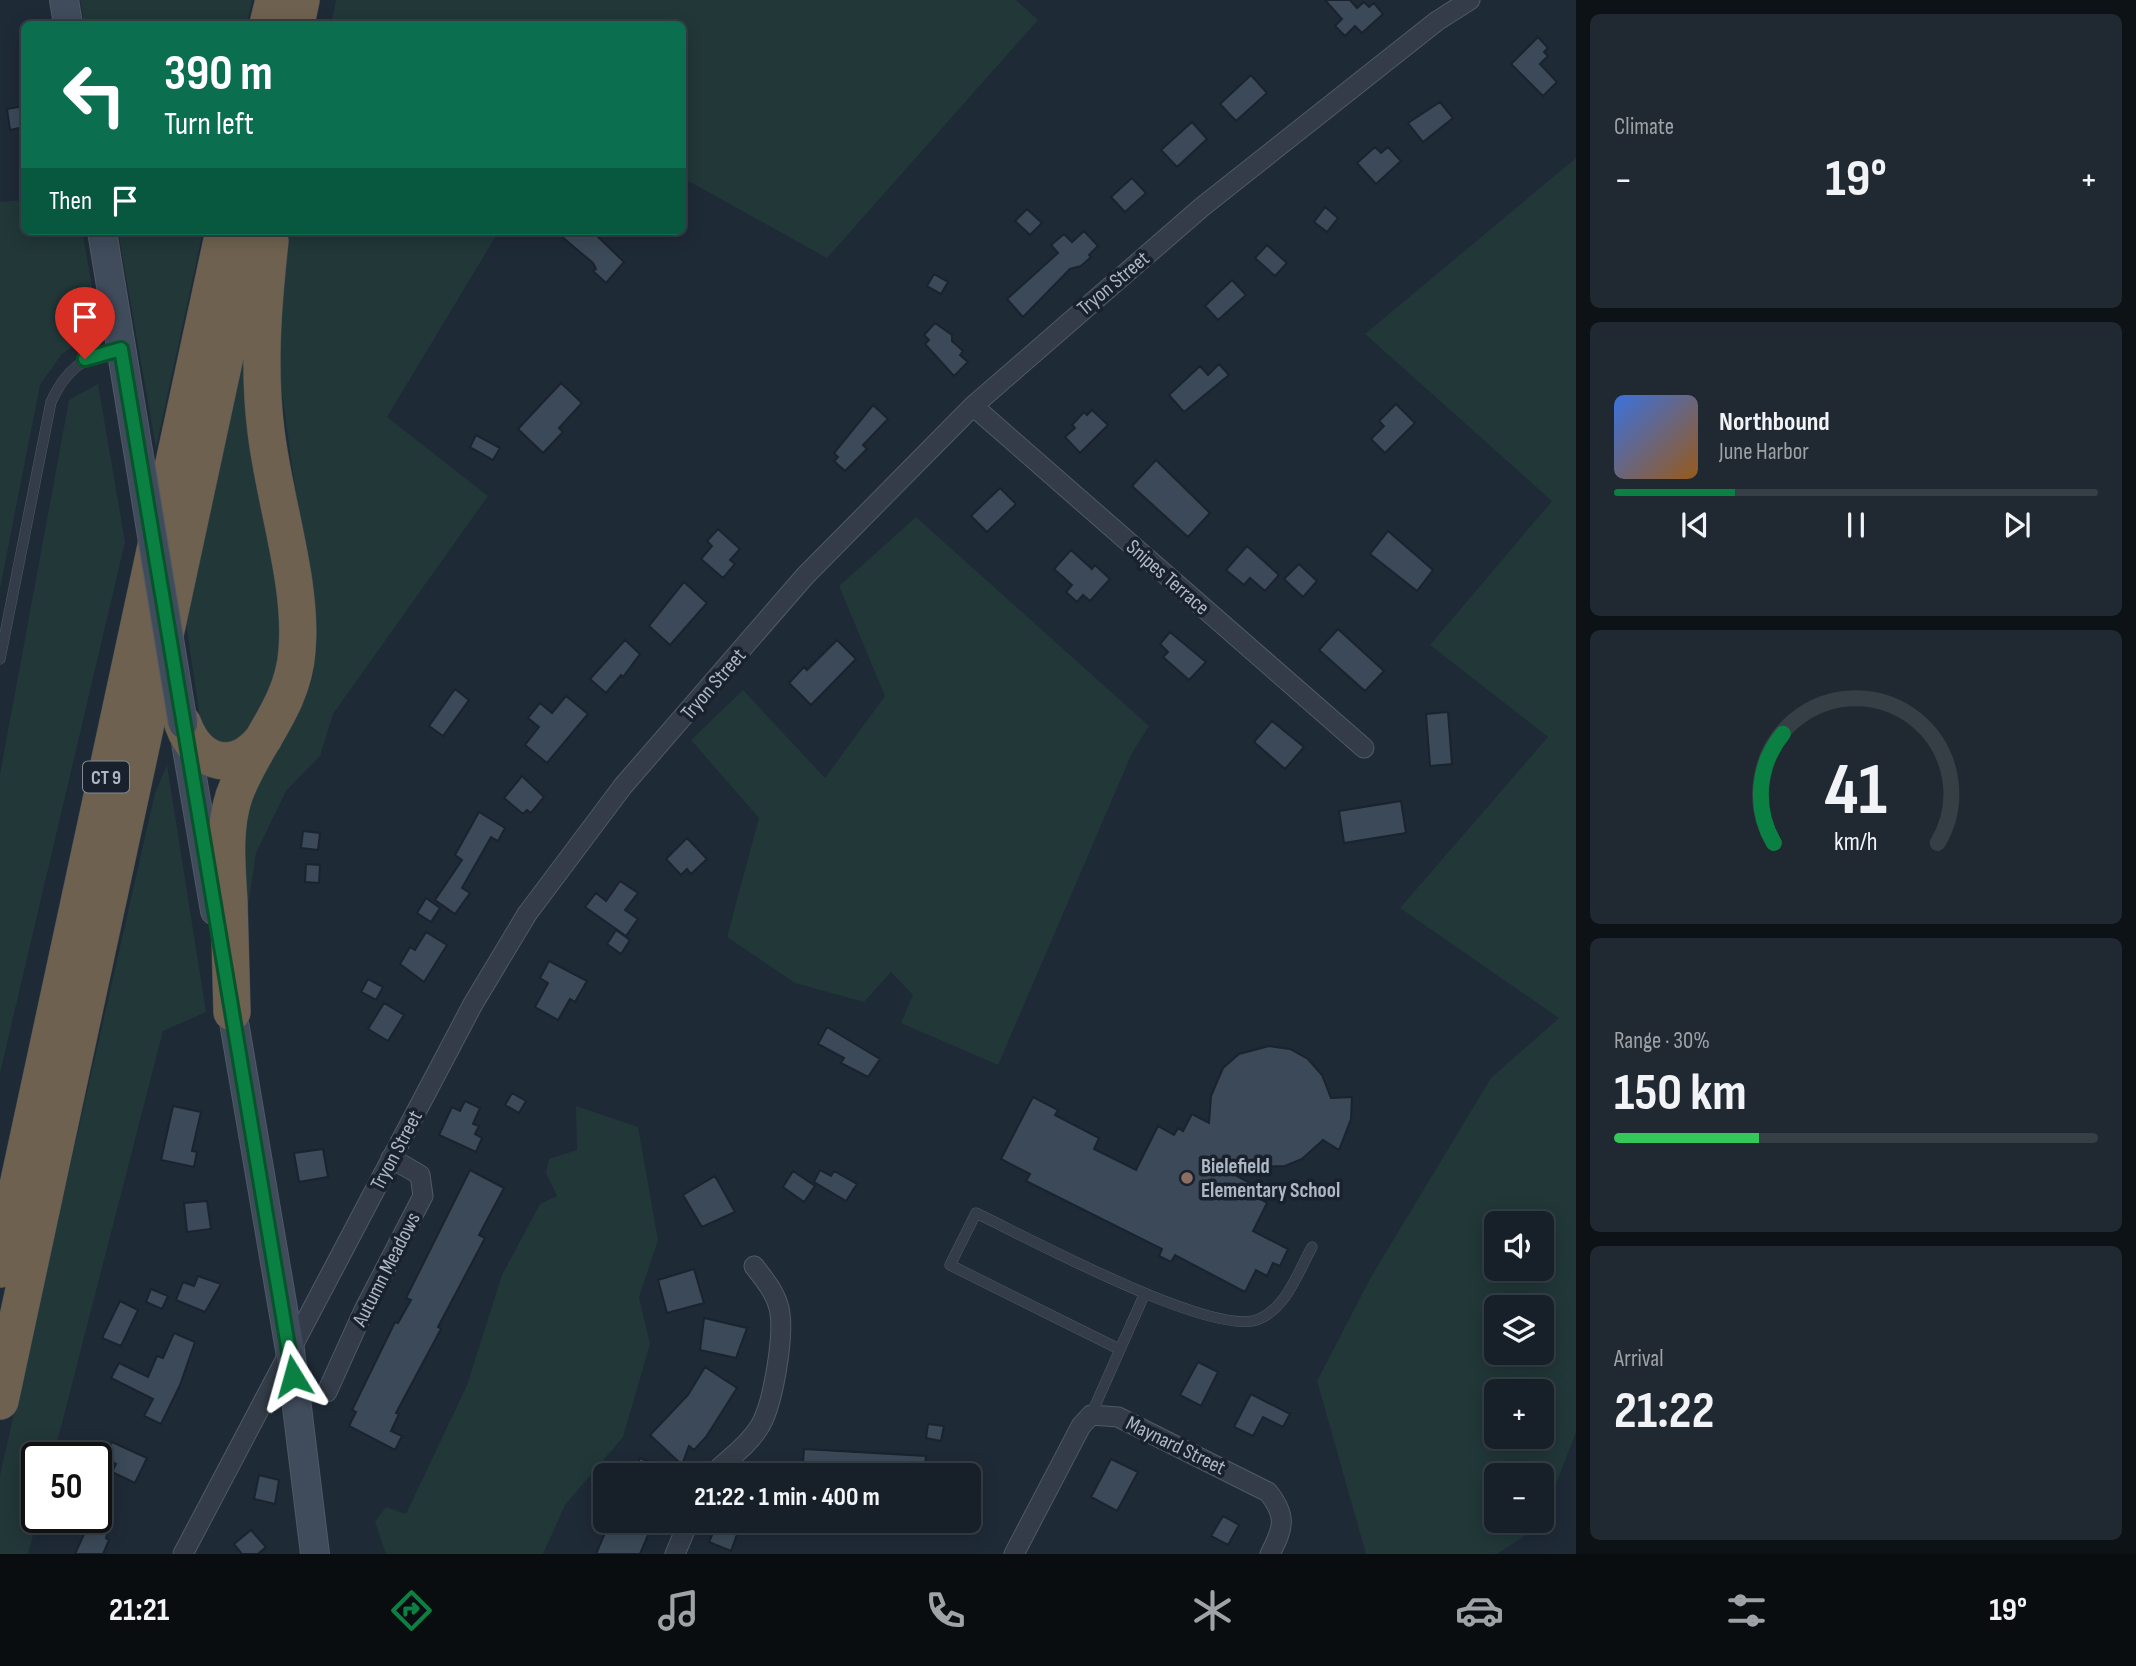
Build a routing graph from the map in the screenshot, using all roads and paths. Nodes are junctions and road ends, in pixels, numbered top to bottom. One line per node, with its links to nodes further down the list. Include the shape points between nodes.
1 (64, 0): 6 (main road)
2 (274, 0): 7 (highway)
3 (301, 0): 8 (highway)
4 (309, 0): 9 (highway)
5 (1471, 0): 15 (street, Tryon Street, via 1437,21 1202,207)
6 (68, 21)
7 (269, 21)
8 (297, 21)
9 (306, 21)
10 (103, 235): 14 (main road)
11 (223, 235): 22 (highway, CT 9)
12 (251, 235): 31 (highway, CT 9)
13 (271, 235): 18 (highway, via 262,318 262,395 298,626 294,674)
14 (121, 349): 16 (lane, via 85,359 59,384 51,402); 17 (main road, bridge)
15 (973, 406): 19 (street, Snipes Terrace); 21 (street, Tryon Street, via 805,576 622,786 567,857 520,924 473,1004)
16 (0, 659)
17 (183, 724): 18 (highway, via 193,746 203,754 229,761 250,753); 20 (main road)
18 (269, 732): 20 (highway, via 243,776 229,813)
19 (1364, 748)
20 (232, 1012): 29 (main road)
21 (391, 1158): 29 (street, Tryon Street); 30 (street, Autumn Meadows, via 420,1175 423,1196)
22 (21, 1171): 23 (highway); 26 (highway, CT 9)
23 (0, 1245)
24 (1312, 1247): 27 (lane, via 1280,1304 1253,1322 1234,1323)
25 (754, 1266): 33 (street, via 773,1292 781,1322 774,1377 762,1423)
26 (0, 1269)
27 (1145, 1293): 28 (lane); 28 (lane, via 976,1213 950,1265)
28 (1119, 1349): 32 (lane)
29 (290, 1350): 35 (street, Tryon Street); 36 (main road)
30 (327, 1392)
31 (0, 1401)
32 (1091, 1415): 38 (street); 39 (street, Maynard Street, via 1118,1418 1268,1492 1282,1510 1281,1529)
33 (726, 1463)
34 (684, 1533): 37 (street)
35 (183, 1554)
36 (314, 1554)
37 (675, 1554)
38 (1014, 1554)
39 (1270, 1554)

